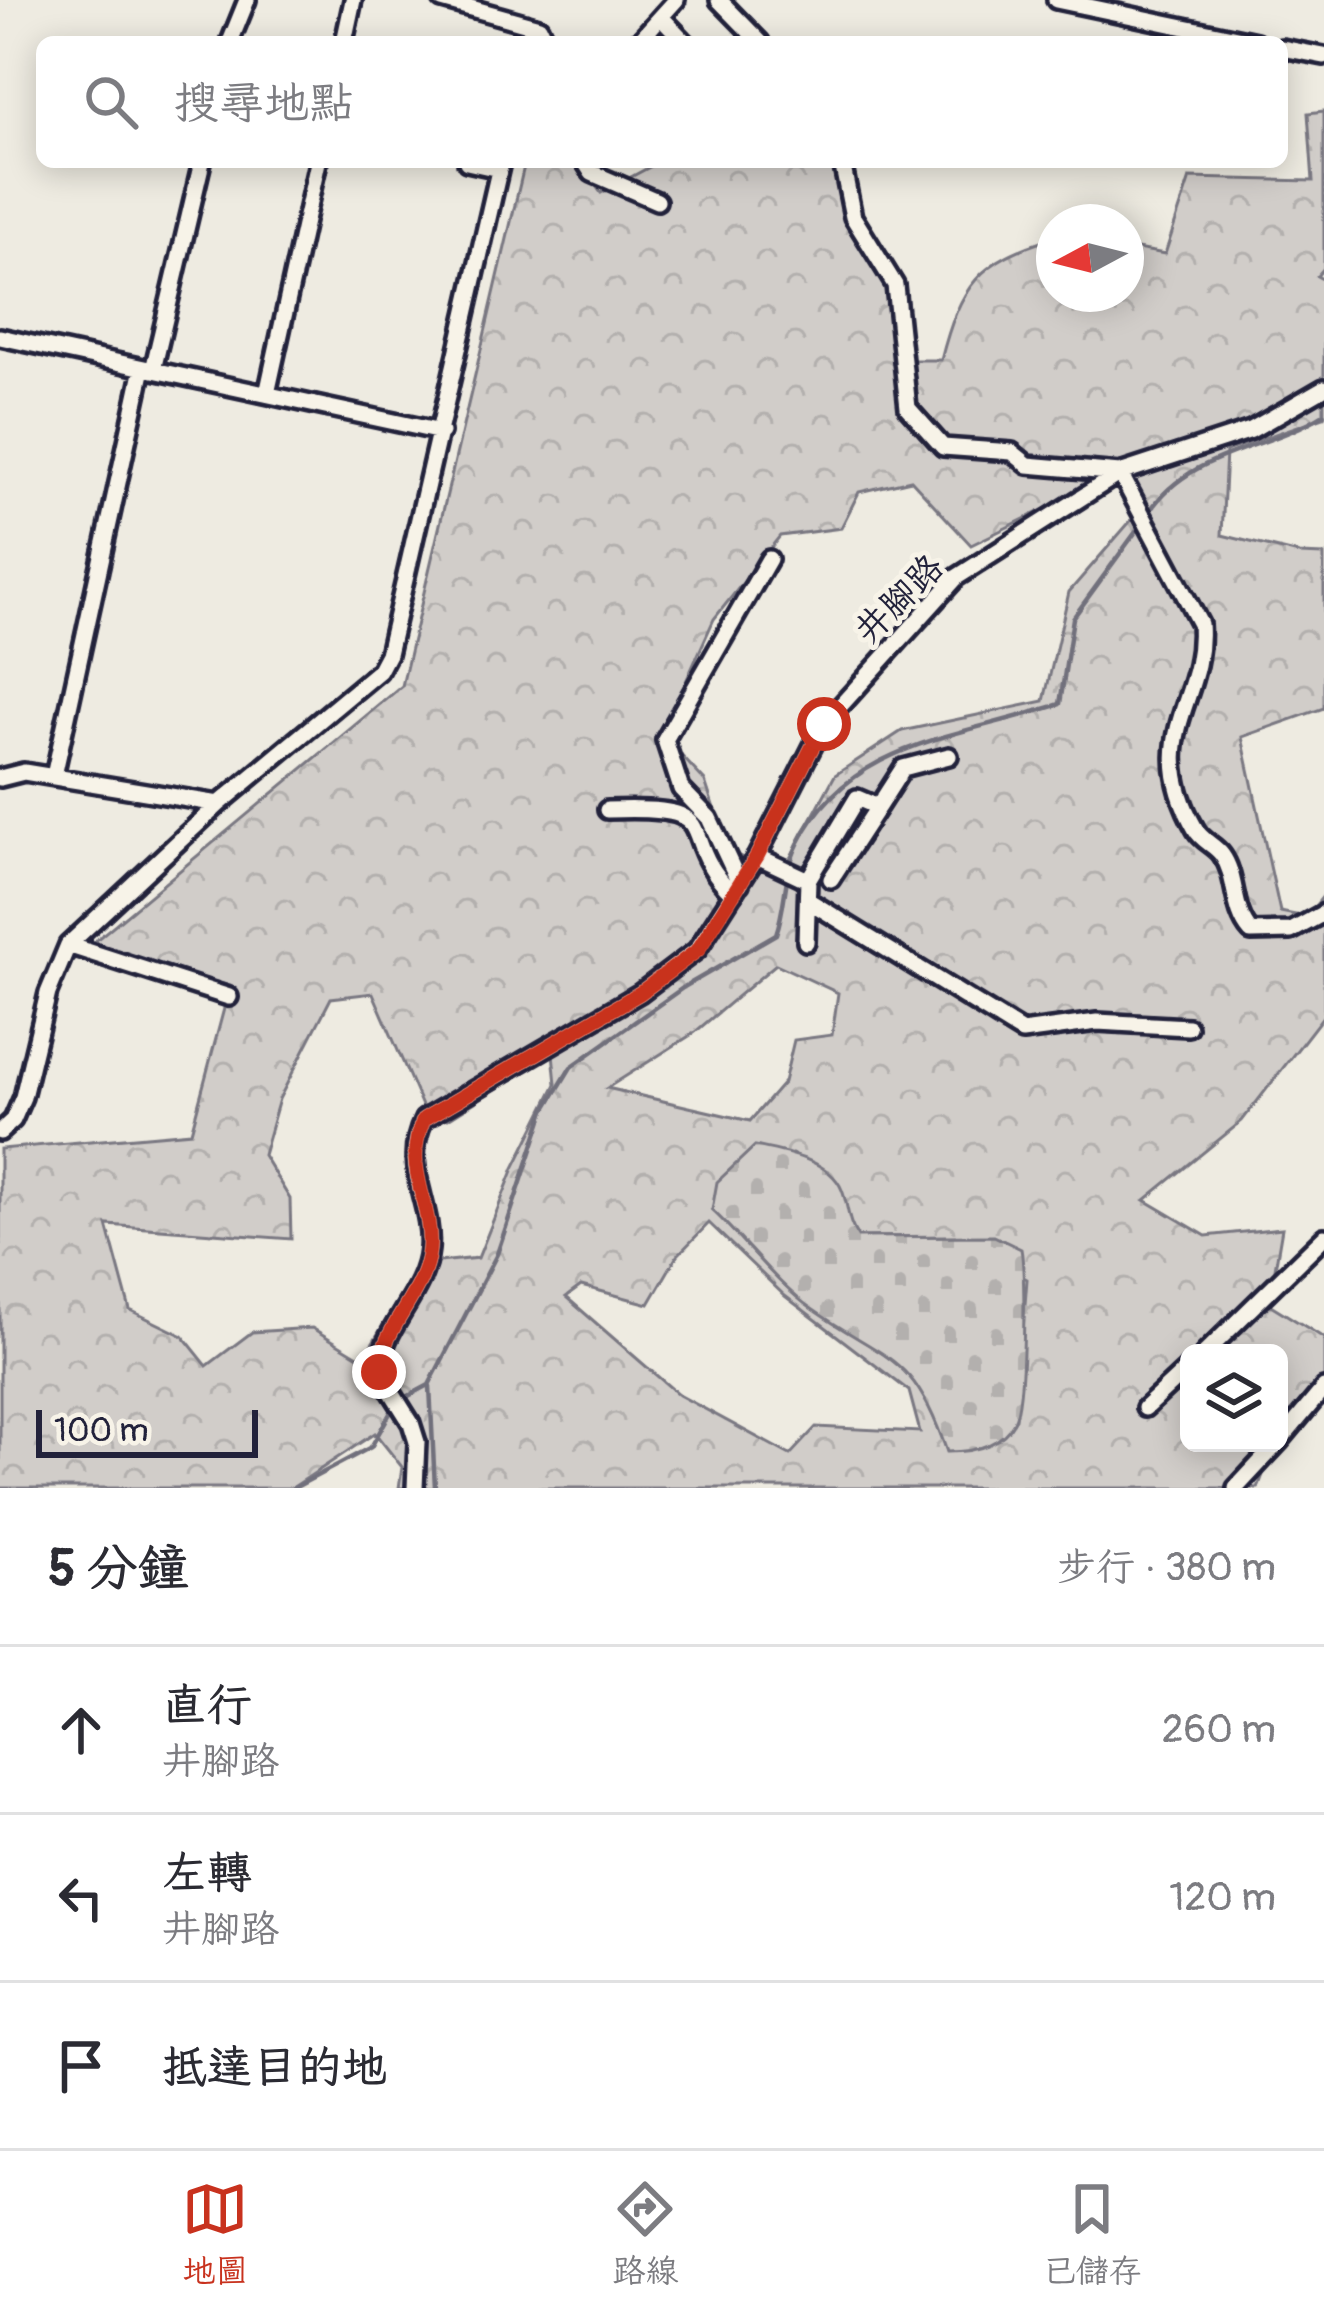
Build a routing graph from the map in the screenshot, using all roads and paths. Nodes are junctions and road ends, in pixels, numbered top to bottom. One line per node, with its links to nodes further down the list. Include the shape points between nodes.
1 (247, 0): 8 (street)
2 (352, 0): 9 (street)
3 (442, 0): 10 (street, via 539,27)
4 (676, 0): 7 (street)
5 (719, 0): 13 (street)
6 (1056, 0): 14 (street)
7 (662, 18): 11 (street); 12 (street)
8 (232, 36)
9 (345, 36)
10 (544, 36)
11 (644, 36)
12 (679, 36)
13 (754, 36)
14 (1227, 36)
15 (1288, 49): 16 (street)
16 (1324, 56)
17 (200, 168): 24 (street)
18 (317, 168): 26 (street)
19 (500, 168): 27 (street)
20 (589, 168): 22 (street)
21 (843, 168): 28 (street, via 853,218 895,285 908,408 929,436 943,447 1012,452 1028,465)
22 (657, 201)
23 (0, 337): 24 (street)
24 (148, 369): 26 (street); 31 (street)
25 (1324, 388): 28 (street, 井腳路, via 1251,430)
26 (267, 394): 27 (street)
27 (442, 432): 33 (street, via 379,671)
28 (1120, 472): 36 (street, 井腳路, via 957,578 846,693); 41 (street, via 1200,624 1202,652 1174,735 1174,773 1198,835 1224,856 1237,916 1250,932 1291,931)
29 (769, 560): 39 (street, via 665,740 681,789 710,818)
30 (949, 756): 34 (street, via 904,768)
31 (54, 776): 32 (street); 33 (street)
32 (0, 778)
33 (219, 804): 43 (street)
34 (878, 807): 37 (street); 38 (street, via 857,797)
35 (607, 810): 39 (street, via 670,808 694,824 720,881)
36 (757, 856): 38 (street); 39 (street, 井腳路)
37 (831, 879)
38 (808, 880): 40 (street)
39 (736, 889): 55 (street, 井腳路, via 698,950 640,993 424,1119 412,1160 429,1249 423,1280 379,1361 380,1382 417,1442)
40 (809, 902): 42 (street); 45 (street, via 1022,1032 1097,1022)
41 (1324, 913)
42 (806, 942)
43 (68, 945): 44 (street); 46 (street, via 23,1097)
44 (229, 997)
45 (1188, 1027)
46 (0, 1132)
47 (1324, 1238): 48 (street)
48 (1214, 1344)
49 (1180, 1375): 51 (street)
50 (1324, 1388): 52 (street)
51 (1145, 1408)
52 (1288, 1430)
53 (1267, 1452): 54 (street)
54 (1230, 1487)
55 (416, 1488)

